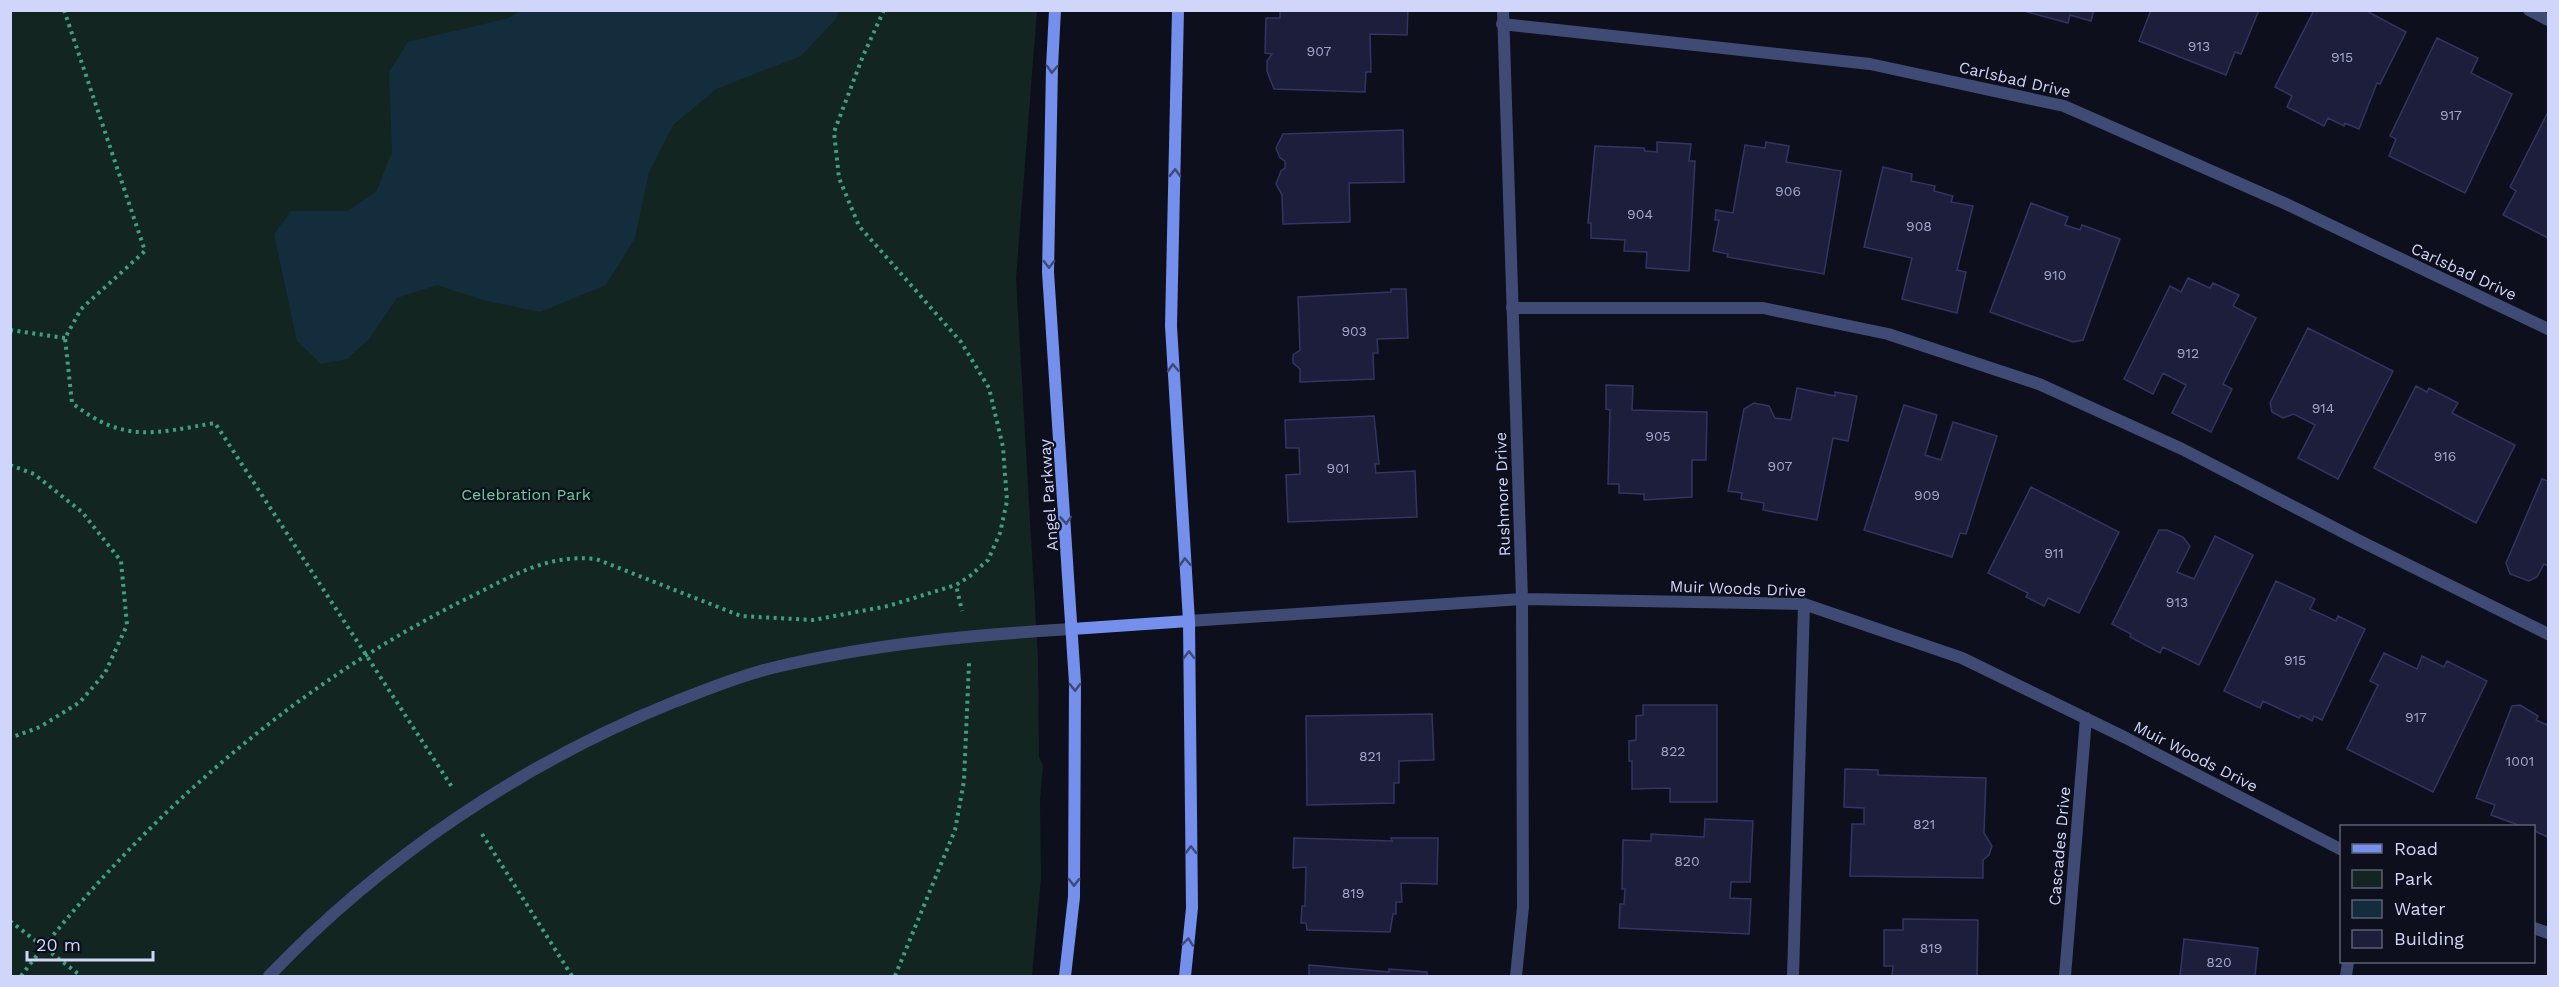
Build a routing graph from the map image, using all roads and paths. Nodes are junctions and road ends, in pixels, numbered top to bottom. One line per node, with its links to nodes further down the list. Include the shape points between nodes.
1 (64, 10): 12 (path, via 145,251 81,309)
2 (884, 10): 14 (path, via 834,132 839,178 859,226 961,342 989,388 1003,447 1007,501 1000,533 988,560)
3 (1055, 10): 18 (main road, Angel Parkway, one-way to 18, via 1048,272)
4 (1178, 10): 17 (main road, one-way to 4, via 1171,326)
5 (1503, 10): 8 (street, Rushmore Drive)
6 (2529, 10): 7 (street)
7 (2548, 20)
8 (1502, 24): 9 (street, Rushmore Drive); 10 (street, Carlsbad Drive, via 1870,64 2064,106 2284,203)
9 (1512, 308): 15 (street, Rushmore Drive); 19 (street, via 1763,308 1888,334 2039,384 2182,449)
10 (2548, 329)
11 (10, 330): 12 (path)
12 (65, 338): 21 (path, via 72,403 96,422 126,433 215,423)
13 (10, 465): 23 (path, via 34,474 82,512 121,561 127,625 105,673 80,702 40,727)
14 (956, 585): 20 (path); 21 (path, via 888,606 813,620 741,616 596,559 574,557 529,568 450,607)
15 (1522, 599): 16 (street, Muir Woods Drive); 17 (street, Muir Woods Drive); 35 (street, Rushmore Drive, via 1523,907)
16 (1804, 604): 22 (street, Muir Woods Drive, via 1962,658); 36 (street)
17 (1189, 621): 18 (main road); 34 (main road, one-way to 17, via 1192,908)
18 (1072, 629): 20 (street); 33 (main road, Angel Parkway, one-way to 33, via 1074,897)
19 (2548, 634)
20 (968, 636): 24 (street, via 771,668 716,686 639,716 565,753); 32 (path, via 968,729 955,830)
21 (368, 655): 24 (path); 27 (path, via 302,699 168,811 106,873)
22 (2086, 718): 25 (street, Muir Woods Drive); 37 (street, Cascades Drive)
23 (10, 738)
24 (467, 811): 30 (street, via 358,892); 31 (path)
25 (2340, 849)
26 (10, 921): 27 (path)
27 (44, 947): 28 (path); 29 (path)
28 (21, 976)
29 (81, 976)
30 (269, 976)
31 (572, 976)
32 (895, 976)
33 (1065, 976)
34 (1185, 976)
35 (1516, 976)
36 (1793, 976)
37 (2065, 976)

